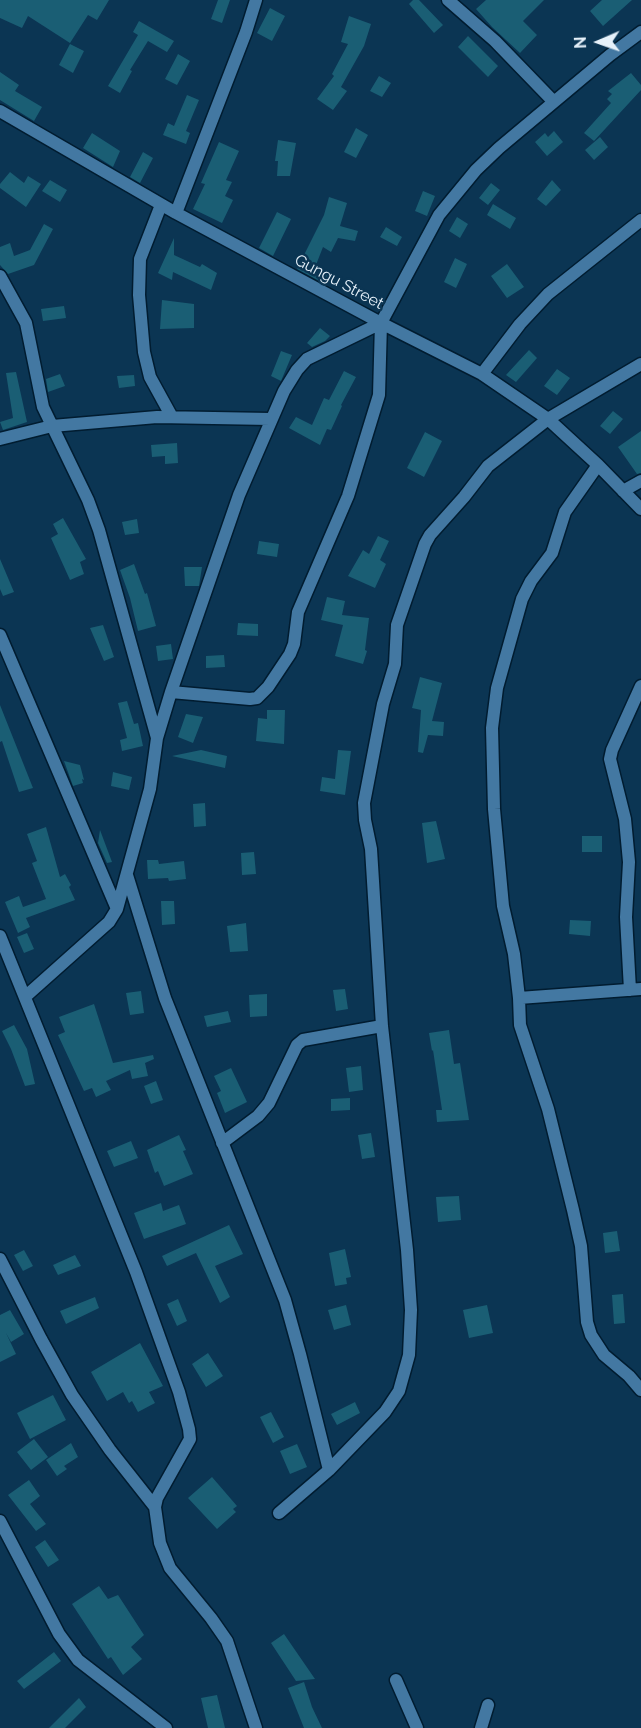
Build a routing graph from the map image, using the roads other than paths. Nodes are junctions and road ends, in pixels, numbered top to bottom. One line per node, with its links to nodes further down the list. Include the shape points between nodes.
1 (256, 0): 7 (street)
2 (448, 0): 4 (street, via 495,41)
3 (641, 32): 4 (street)
4 (554, 102): 10 (street, via 476,170 439,215)
5 (0, 111): 6 (street, Gungu Street)
6 (161, 205): 7 (street, Gungu Street); 13 (street, via 140,259 139,295 150,377)
7 (176, 213): 10 (street, Gungu Street)
8 (641, 220): 12 (street, via 548,294)
9 (0, 276): 16 (street, via 26,323 43,407)
10 (381, 323): 12 (street, Gungu Street); 14 (street, via 307,359); 24 (street, via 379,395 348,495 297,612 290,654 256,698)
11 (641, 364): 15 (street)
12 (482, 374): 15 (street, Gungu Street)
13 (172, 417): 14 (street); 16 (street)
14 (270, 419): 24 (street, via 239,495)
15 (548, 419): 18 (street, Gungu Street); 32 (street, via 488,466 430,535 397,625 395,664 382,704 364,803 371,849)
16 (52, 426): 17 (street); 25 (street, via 99,530)
17 (0, 439)
18 (598, 465): 20 (street, Gungu Street); 31 (street, via 565,512 552,553 522,599 497,688 492,728 494,808 503,906)
19 (641, 481): 20 (street)
20 (623, 492): 21 (street, Gungu Street)
21 (641, 510)
22 (0, 635): 27 (street)
23 (641, 686): 29 (street, via 610,759 626,819 626,917)
24 (171, 692): 25 (street)
25 (157, 738): 26 (street, via 150,789)
26 (126, 874): 27 (street); 33 (street, via 165,998)
27 (117, 909): 30 (street, via 109,922)
28 (0, 936): 30 (street)
29 (635, 990): 31 (street)
30 (26, 996): 37 (street, via 136,1272 191,1434 162,1486)
31 (519, 998): 35 (street, via 520,1025 549,1109 581,1246 591,1335 604,1355)
32 (382, 1026): 33 (street, via 303,1040 269,1104); 36 (street, via 407,1250 409,1355 399,1391 385,1412)
33 (222, 1143): 36 (street, via 285,1300)
34 (0, 1259): 37 (street, via 72,1395)
35 (641, 1390)
36 (329, 1470): 38 (street)
37 (155, 1507): 43 (street, via 160,1543 170,1568 226,1641)
38 (279, 1513)
39 (0, 1521): 42 (street, via 58,1634 78,1660)
40 (396, 1680): 44 (street)
41 (488, 1705): 45 (street)
42 (166, 1728)
43 (255, 1728)
44 (417, 1728)
45 (481, 1728)

